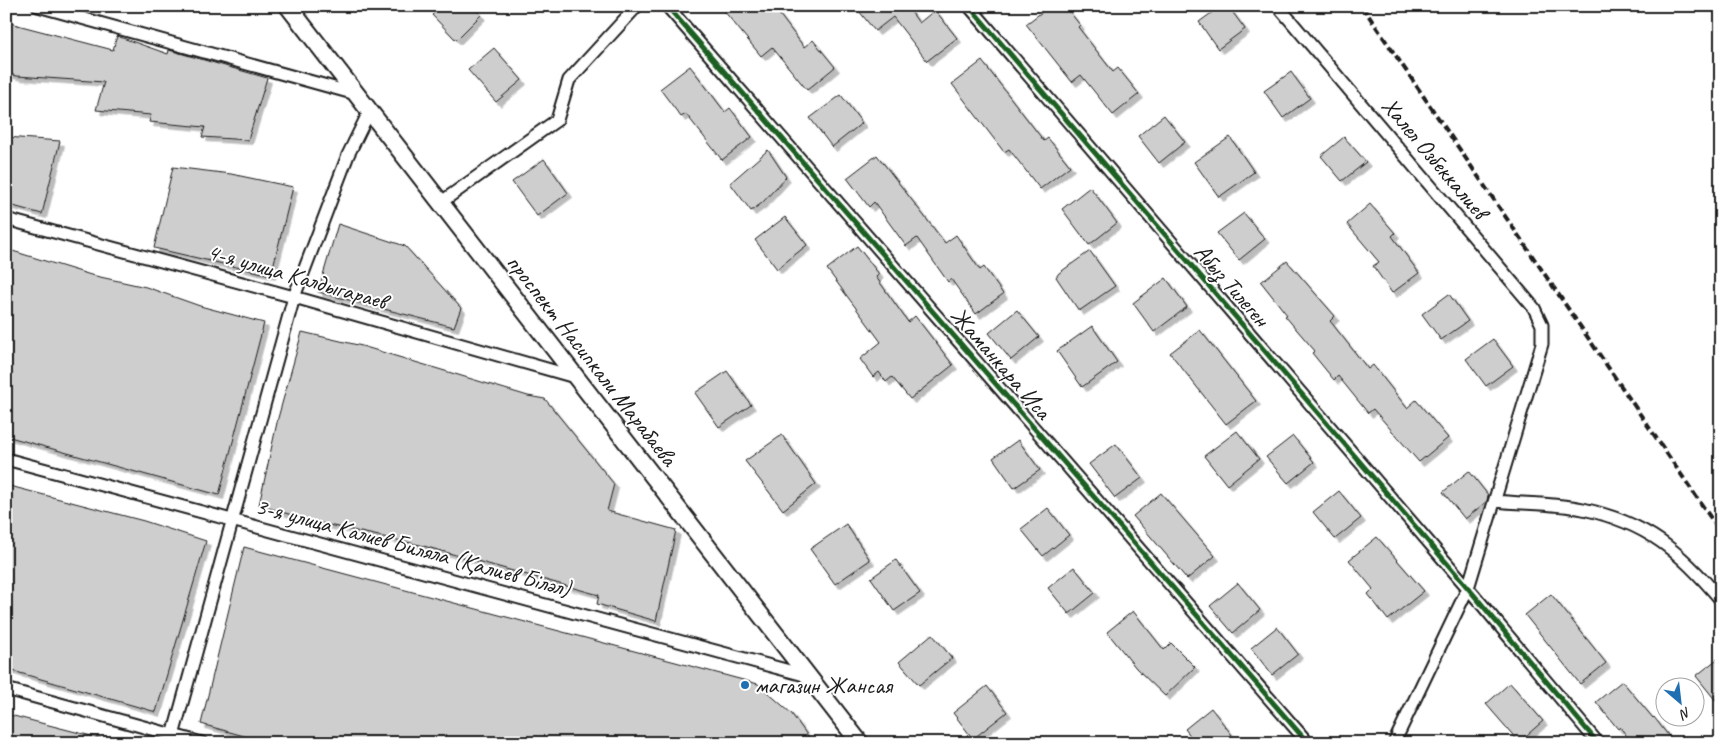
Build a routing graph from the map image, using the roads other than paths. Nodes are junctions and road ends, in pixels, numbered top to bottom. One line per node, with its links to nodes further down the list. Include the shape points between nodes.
1 (38, 6): 7 (street)
2 (288, 6): 7 (main road, проспект Насипкали Марабаева)
3 (637, 6): 9 (street, via 569,80 557,120)
4 (667, 6): 23 (street, Жаманкара Иса)
5 (968, 6): 16 (street, Абыз Тилеген)
6 (1278, 6): 14 (street, Халел Озбеккалиев, via 1534,308 1542,325 1542,344)
7 (356, 94): 8 (main road, проспект Насипкали Марабаева)
8 (369, 112): 9 (main road, проспект Насипкали Марабаева); 11 (street, via 348,155)
9 (440, 203): 12 (main road, проспект Насипкали Марабаева)
10 (6, 219): 11 (street, 4-я улица Калдыгараев)
11 (294, 297): 12 (street, 4-я улица Калдыгараев); 15 (street)
12 (575, 377): 18 (main road, проспект Насипкали Марабаева)
13 (6, 459): 15 (street, 3-я улица Калиев Биляла (Қалиев Біләл))
14 (1494, 502): 16 (street); 17 (street, via 1582,508 1638,526 1699,574)
15 (232, 520): 18 (street, 3-я улица Калиев Биляла (Қалиев Біләл)); 20 (street)
16 (1468, 588): 24 (street); 25 (street, Абыз Тилеген)
17 (1721, 600)
18 (808, 676): 22 (main road, проспект Насипкали Марабаева)
19 (6, 689): 20 (street)
20 (173, 739): 21 (street)
21 (202, 743)
22 (860, 743)
23 (1308, 743)
24 (1394, 743)
25 (1598, 743)

